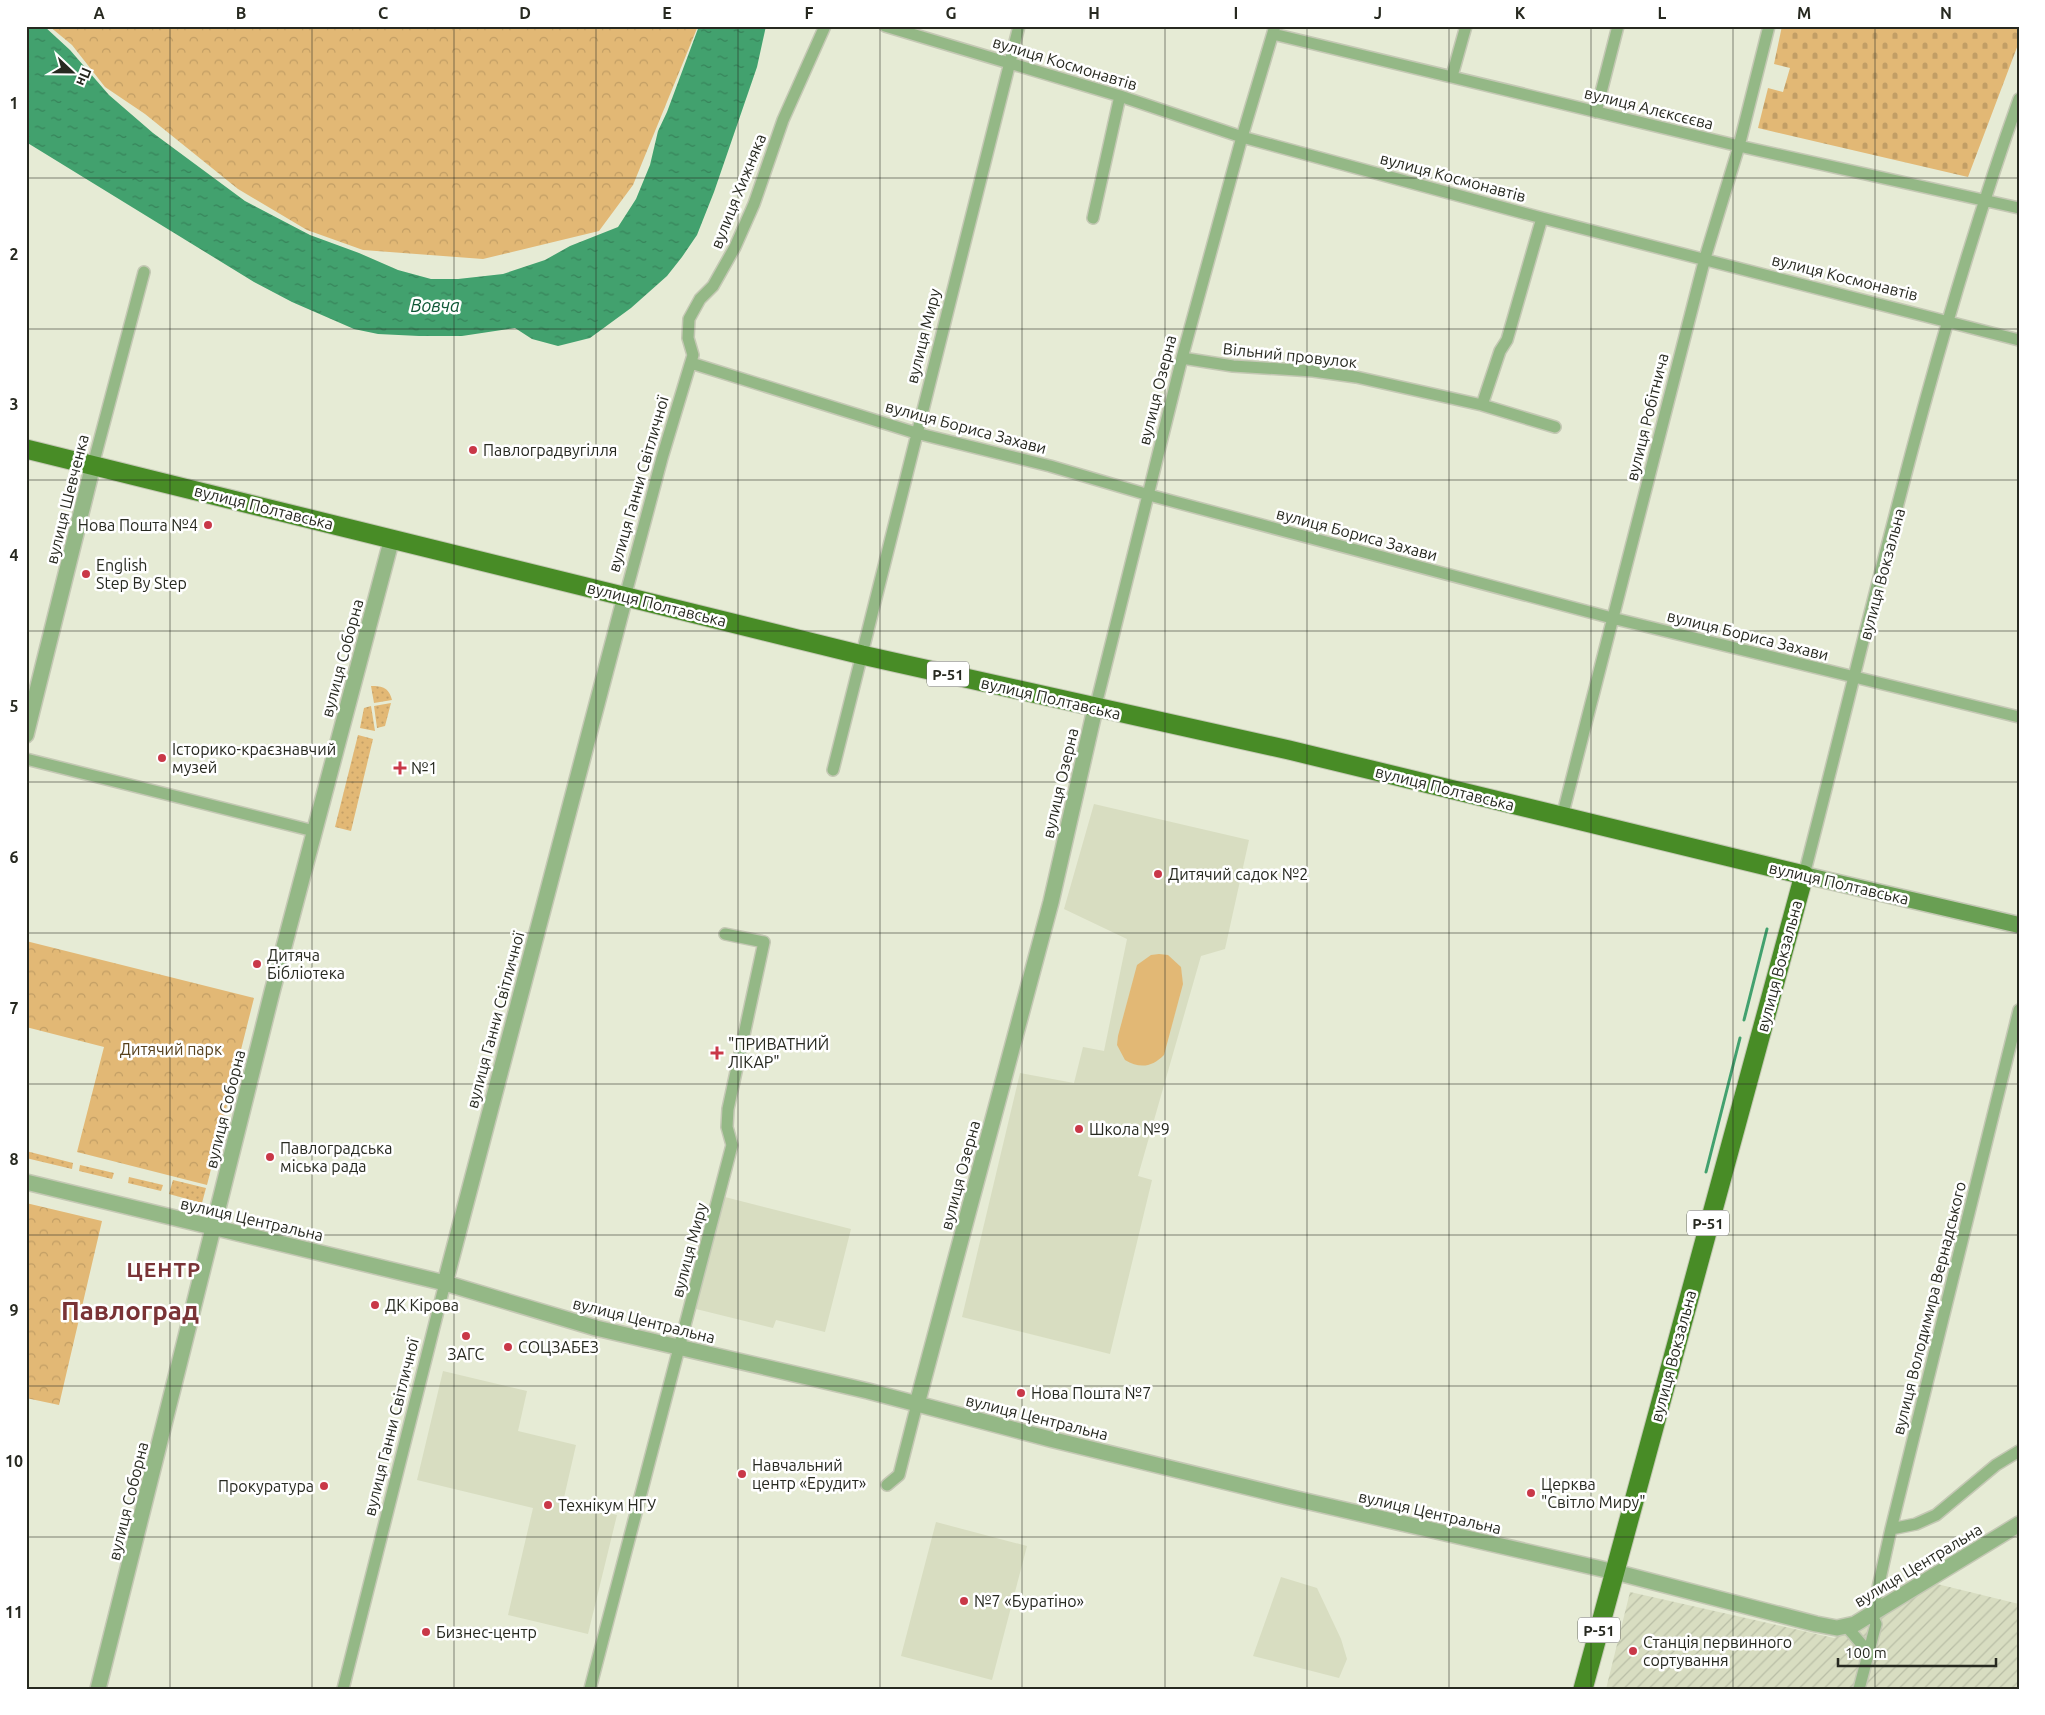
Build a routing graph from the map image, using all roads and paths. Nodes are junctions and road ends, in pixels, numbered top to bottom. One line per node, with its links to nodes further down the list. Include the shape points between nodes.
1 (825, 26): 24 (street, вулиця Хижняка, via 783,120 754,204 735,247 689,319)
2 (885, 26): 8 (street, вулиця Космонавтів)
3 (1019, 26): 8 (street, вулиця Миру)
4 (1466, 26): 9 (street)
5 (1618, 26): 12 (street)
6 (1769, 26): 14 (street, вулиця Робітнича)
7 (1274, 30): 9 (street, вулиця Алєксєєва); 13 (street, вулиця Озерна)
8 (1009, 64): 10 (street, вулиця Космонавтів); 27 (street, вулиця Миру)
9 (1452, 76): 12 (street, вулиця Алєксєєва)
10 (1120, 96): 13 (street, вулиця Космонавтів); 17 (street)
11 (2019, 99): 15 (street, вулиця Вокзальна)
12 (1596, 112): 14 (street, вулиця Алєксєєва)
13 (1242, 137): 18 (street, вулиця Космонавтів); 23 (street, вулиця Озерна)
14 (1739, 146): 15 (street, вулиця Алєксєєва); 19 (street, вулиця Робітнича)
15 (1984, 199): 16 (street, вулиця Алєксєєва); 21 (street, вулиця Вокзальна)
16 (2019, 208)
17 (1093, 218)
18 (1542, 218): 19 (street, вулиця Космонавтів); 25 (street, via 1508,340 1500,351)
19 (1705, 258): 21 (street, вулиця Космонавтів); 33 (street, вулиця Робітнича)
20 (144, 272): 29 (street, вулиця Шевченка)
21 (1948, 320): 22 (street, вулиця Космонавтів); 35 (street, вулиця Вокзальна)
22 (2019, 340)
23 (1182, 358): 25 (street, Вільний провулок, via 1356,377); 30 (street, вулиця Озерна)
24 (691, 364): 27 (street, вулиця Бориса Захави); 32 (street, вулиця Ганни Світличної)
25 (1482, 405): 26 (street, Вільний провулок)
26 (1555, 427)
27 (916, 433): 30 (street, вулиця Бориса Захави, via 1050,466); 34 (street, вулиця Миру)
28 (26, 449): 29 (main road, вулиця Полтавська / Р-51)
29 (93, 465): 31 (main road, вулиця Полтавська / Р-51); 38 (street, вулиця Шевченка)
30 (1149, 495): 33 (street, вулиця Бориса Захави); 36 (street, вулиця Озерна)
31 (392, 538): 32 (main road, вулиця Полтавська / Р-51); 42 (street, вулиця Соборна)
32 (625, 597): 34 (main road, вулиця Полтавська / Р-51); 49 (street, вулиця Ганни Світличної)
33 (1612, 618): 35 (street, вулиця Бориса Захави); 41 (street, вулиця Робітнича)
34 (862, 655): 36 (main road, вулиця Полтавська / Р-51); 40 (street, вулиця Миру)
35 (1855, 677): 37 (street, вулиця Бориса Захави); 43 (street, вулиця Вокзальна)
36 (1095, 709): 41 (main road, вулиця Полтавська / Р-51, via 1289,750); 51 (street, вулиця Озерна, via 1051,902)
37 (2019, 717)
38 (26, 735)
39 (26, 759): 42 (street)
40 (832, 770)
41 (1562, 817): 43 (main road, вулиця Полтавська / Р-51)
42 (314, 831): 48 (street, вулиця Соборна)
43 (1804, 875): 44 (main road, вулиця Полтавська); 56 (main road, вулиця Вокзальна / Р-51)
44 (2019, 925)
45 (726, 934): 50 (street, вулиця Миру, via 764,942 728,1109 727,1127 732,1145)
46 (2019, 1010): 55 (street, вулиця Володимира Вернадського)
47 (26, 1182): 48 (street, вулиця Центральна)
48 (214, 1229): 49 (street, вулиця Центральна); 60 (street, вулиця Соборна)
49 (446, 1283): 50 (street, вулиця Центральна, via 596,1328); 61 (street, вулиця Ганни Світличної)
50 (680, 1348): 51 (street, вулиця Центральна); 62 (street, вулиця Миру)
51 (916, 1404): 53 (street, вулиця Озерна, via 899,1475); 56 (street, вулиця Центральна, via 1295,1499)
52 (2019, 1451): 55 (street, via 1996,1465 1936,1515)
53 (887, 1485)
54 (2019, 1524): 57 (street, вулиця Центральна)
55 (1891, 1530): 57 (street, вулиця Володимира Вернадського)
56 (1615, 1572): 58 (street, вулиця Центральна, via 1816,1624); 63 (main road, вулиця Вокзальна / Р-51)
57 (1872, 1615): 58 (street, вулиця Центральна); 59 (street, вулиця Володимира Вернадського, via 1876,1624)
58 (1847, 1627): 59 (street)
59 (1869, 1653): 64 (street, вулиця Володимира Вернадського)
60 (98, 1689)
61 (343, 1689)
62 (590, 1689)
63 (1583, 1689)
64 (1859, 1689)

